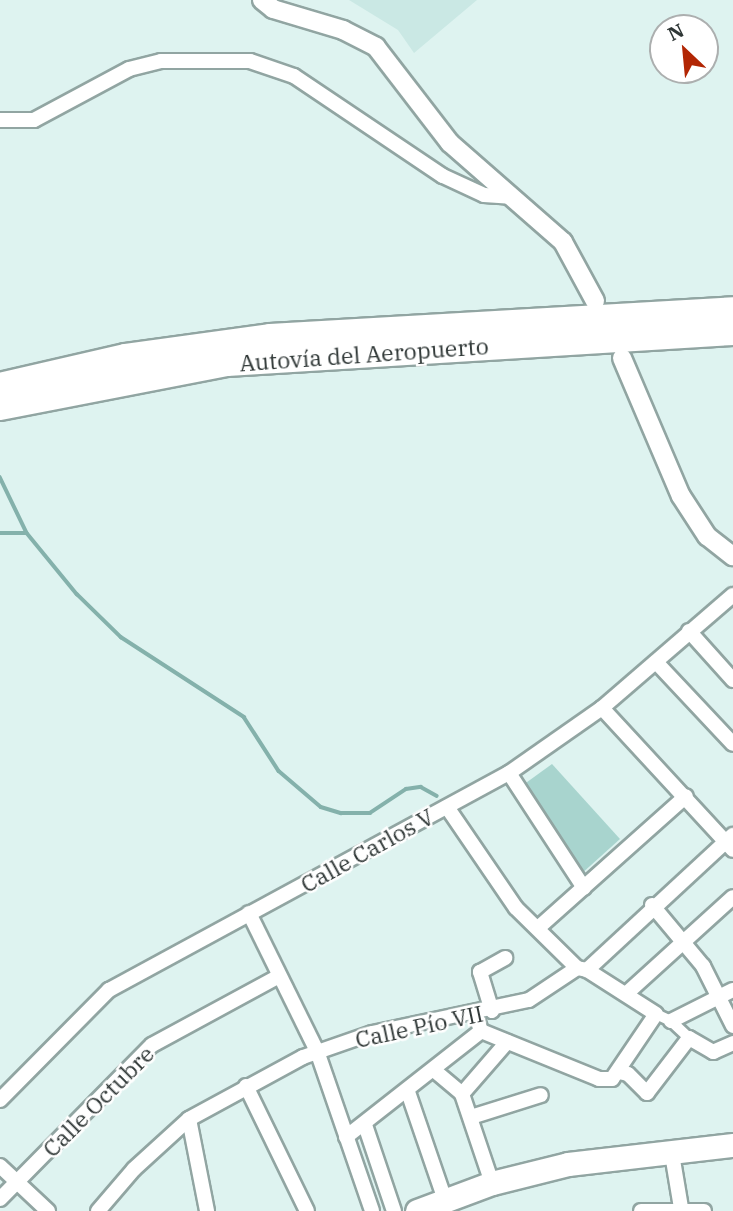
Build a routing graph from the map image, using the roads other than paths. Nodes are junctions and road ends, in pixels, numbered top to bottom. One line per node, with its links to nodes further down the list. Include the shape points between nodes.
1 (261, 0): 3 (street, via 273,9 343,30 376,47 450,143)
2 (0, 120): 3 (street, via 34,120 129,69 161,61 250,61 294,76 443,176 484,195)
3 (510, 197): 4 (street, via 564,242)
4 (595, 301)
5 (733, 310): 8 (highway, Autovía del Aeropuerto, via 270,337 127,357)
6 (733, 332): 9 (highway, Autovía del Aeropuerto, via 228,363)
7 (622, 358): 10 (street, via 681,496 707,536)
8 (0, 386)
9 (0, 407)
10 (733, 556)
11 (733, 595): 12 (street, Calle Carlos V)
12 (689, 631): 13 (street, Calle Carlos V); 14 (street)
13 (656, 662): 15 (street, Calle Carlos V); 16 (street)
14 (733, 680)
15 (602, 708): 17 (street, Calle Carlos V); 18 (street)
16 (733, 744)
17 (509, 773): 19 (street, Calle Carlos V); 21 (street)
18 (686, 796): 20 (street); 21 (street)
19 (447, 807): 24 (street, Calle Carlos V); 25 (street, via 505,894)
20 (731, 842): 23 (street, Calle Pío VII)
21 (584, 888): 25 (street)
22 (733, 897): 26 (street)
23 (652, 905): 26 (street); 28 (street, Calle Pío VII)
24 (249, 914): 29 (street); 48 (street, Calle Carlos V, via 109,990)
25 (538, 928): 28 (street)
26 (683, 942): 30 (street); 31 (street)
27 (505, 958): 32 (street, via 480,972)
28 (582, 969): 31 (street); 32 (street, Calle Pío VII, via 529,1000)
29 (279, 976): 41 (street); 56 (street, Calle Octubre, via 152,1045)
30 (726, 993): 35 (street); 36 (street)
31 (626, 994): 34 (street)
32 (492, 1011): 33 (street, Calle Pío VII)
33 (476, 1014): 37 (street); 41 (street, Calle Pío VII, via 372,1034)
34 (656, 1014): 35 (street); 43 (street)
35 (671, 1021): 38 (street)
36 (733, 1026)
37 (481, 1031): 39 (street); 42 (street)
38 (689, 1038): 40 (street, via 713,1052); 43 (street, via 648,1094 628,1074)
39 (507, 1042): 43 (street, via 599,1079 612,1079); 46 (street)
40 (733, 1043)
41 (317, 1051): 44 (street, Calle Pío VII); 52 (street)
42 (435, 1071): 45 (street); 46 (street)
43 (619, 1072)
44 (246, 1086): 50 (street, Calle Pío VII); 64 (street)
45 (408, 1091): 51 (street); 59 (street)
46 (463, 1094): 49 (street)
47 (541, 1096): 49 (street)
48 (0, 1100)
49 (471, 1117): 57 (street)
50 (189, 1119): 62 (street, Calle Pío VII, via 134,1169); 63 (street)
51 (365, 1125): 52 (street); 66 (street)
52 (346, 1137): 65 (street)
53 (733, 1145): 54 (main road)
54 (672, 1154): 57 (main road, via 568,1164); 60 (street)
55 (0, 1166): 56 (street)
56 (17, 1181): 58 (street, Calle Octubre); 61 (street)
57 (492, 1183): 59 (main road)
58 (0, 1199)
59 (445, 1200): 67 (main road)
60 (681, 1208): 68 (street); 69 (street)
61 (48, 1211)
62 (98, 1211)
63 (207, 1211)
64 (307, 1211)
65 (372, 1211)
66 (394, 1211)
67 (417, 1211)
68 (641, 1211)
69 (704, 1211)

